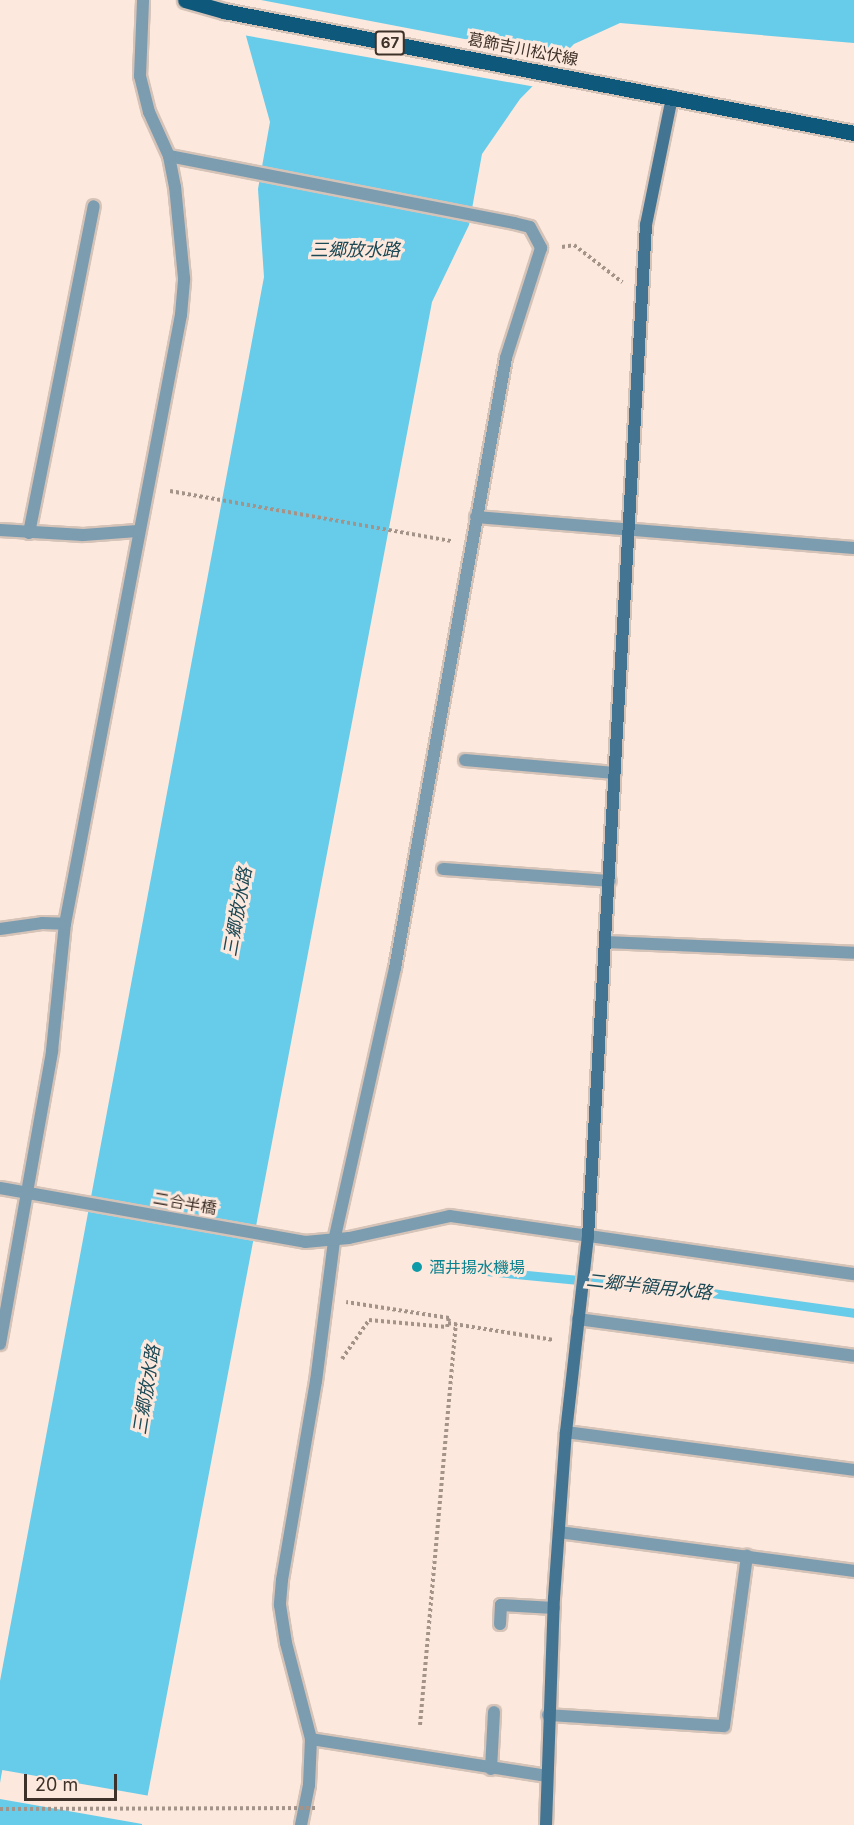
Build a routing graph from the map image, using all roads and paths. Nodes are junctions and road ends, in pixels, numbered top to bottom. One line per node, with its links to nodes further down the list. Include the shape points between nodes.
1 (144, 0): 5 (street, via 140,76 149,112)
2 (185, 0): 3 (main road, 葛飾吉川松伏線 / 67, via 224,11)
3 (672, 97): 4 (main road, 葛飾吉川松伏線 / 67); 8 (street, via 651,195)
4 (854, 133)
5 (169, 156): 10 (street, via 530,227 541,248 506,358); 13 (street, via 184,278 181,315)
6 (94, 206): 14 (street)
7 (559, 248): 8 (path, via 574,245)
8 (642, 297): 12 (street)
9 (178, 493): 15 (path)
10 (476, 518): 12 (street); 27 (street, via 395,968)
11 (0, 530): 14 (street)
12 (628, 530): 16 (street); 18 (street)
13 (138, 531): 14 (street); 21 (street)
14 (29, 533)
15 (438, 539)
16 (854, 548)
17 (465, 760): 18 (street)
18 (615, 773): 20 (street)
19 (443, 869): 20 (street)
20 (610, 881): 23 (street)
21 (65, 924): 22 (street); 26 (street, via 52,1051)
22 (0, 929)
23 (606, 942): 24 (street); 28 (street)
24 (854, 953)
25 (0, 1188): 26 (street, 二合半橋)
26 (30, 1192): 27 (street, 二合半橋, via 305,1242); 34 (street)
27 (334, 1240): 28 (street, 二合半橋, via 440,1216); 37 (street)
28 (587, 1242): 29 (street, 二合半橋); 31 (street)
29 (854, 1274)
30 (352, 1303): 32 (path, via 449,1318)
31 (579, 1313): 35 (street); 36 (street)
32 (448, 1323): 33 (path); 37 (path, via 447,1327 369,1320 341,1361)
33 (456, 1324): 35 (path); 47 (path)
34 (0, 1344)
35 (575, 1344): 38 (street)
36 (854, 1356)
37 (316, 1381): 48 (street, via 280,1605)
38 (567, 1432): 39 (street); 40 (street)
39 (854, 1470)
40 (559, 1532): 41 (street); 43 (street)
41 (747, 1556): 42 (street); 46 (street, via 724,1726)
42 (854, 1571)
43 (554, 1608): 44 (street, via 501,1605); 46 (street)
44 (500, 1624)
45 (494, 1712): 49 (street)
46 (548, 1715): 50 (street)
47 (420, 1725)
48 (311, 1739): 49 (street); 53 (street, via 309,1785)
49 (491, 1769): 50 (street)
50 (546, 1776): 54 (street)
51 (0, 1809): 52 (path, bridge)
52 (315, 1809)
53 (301, 1825)
54 (546, 1825)

